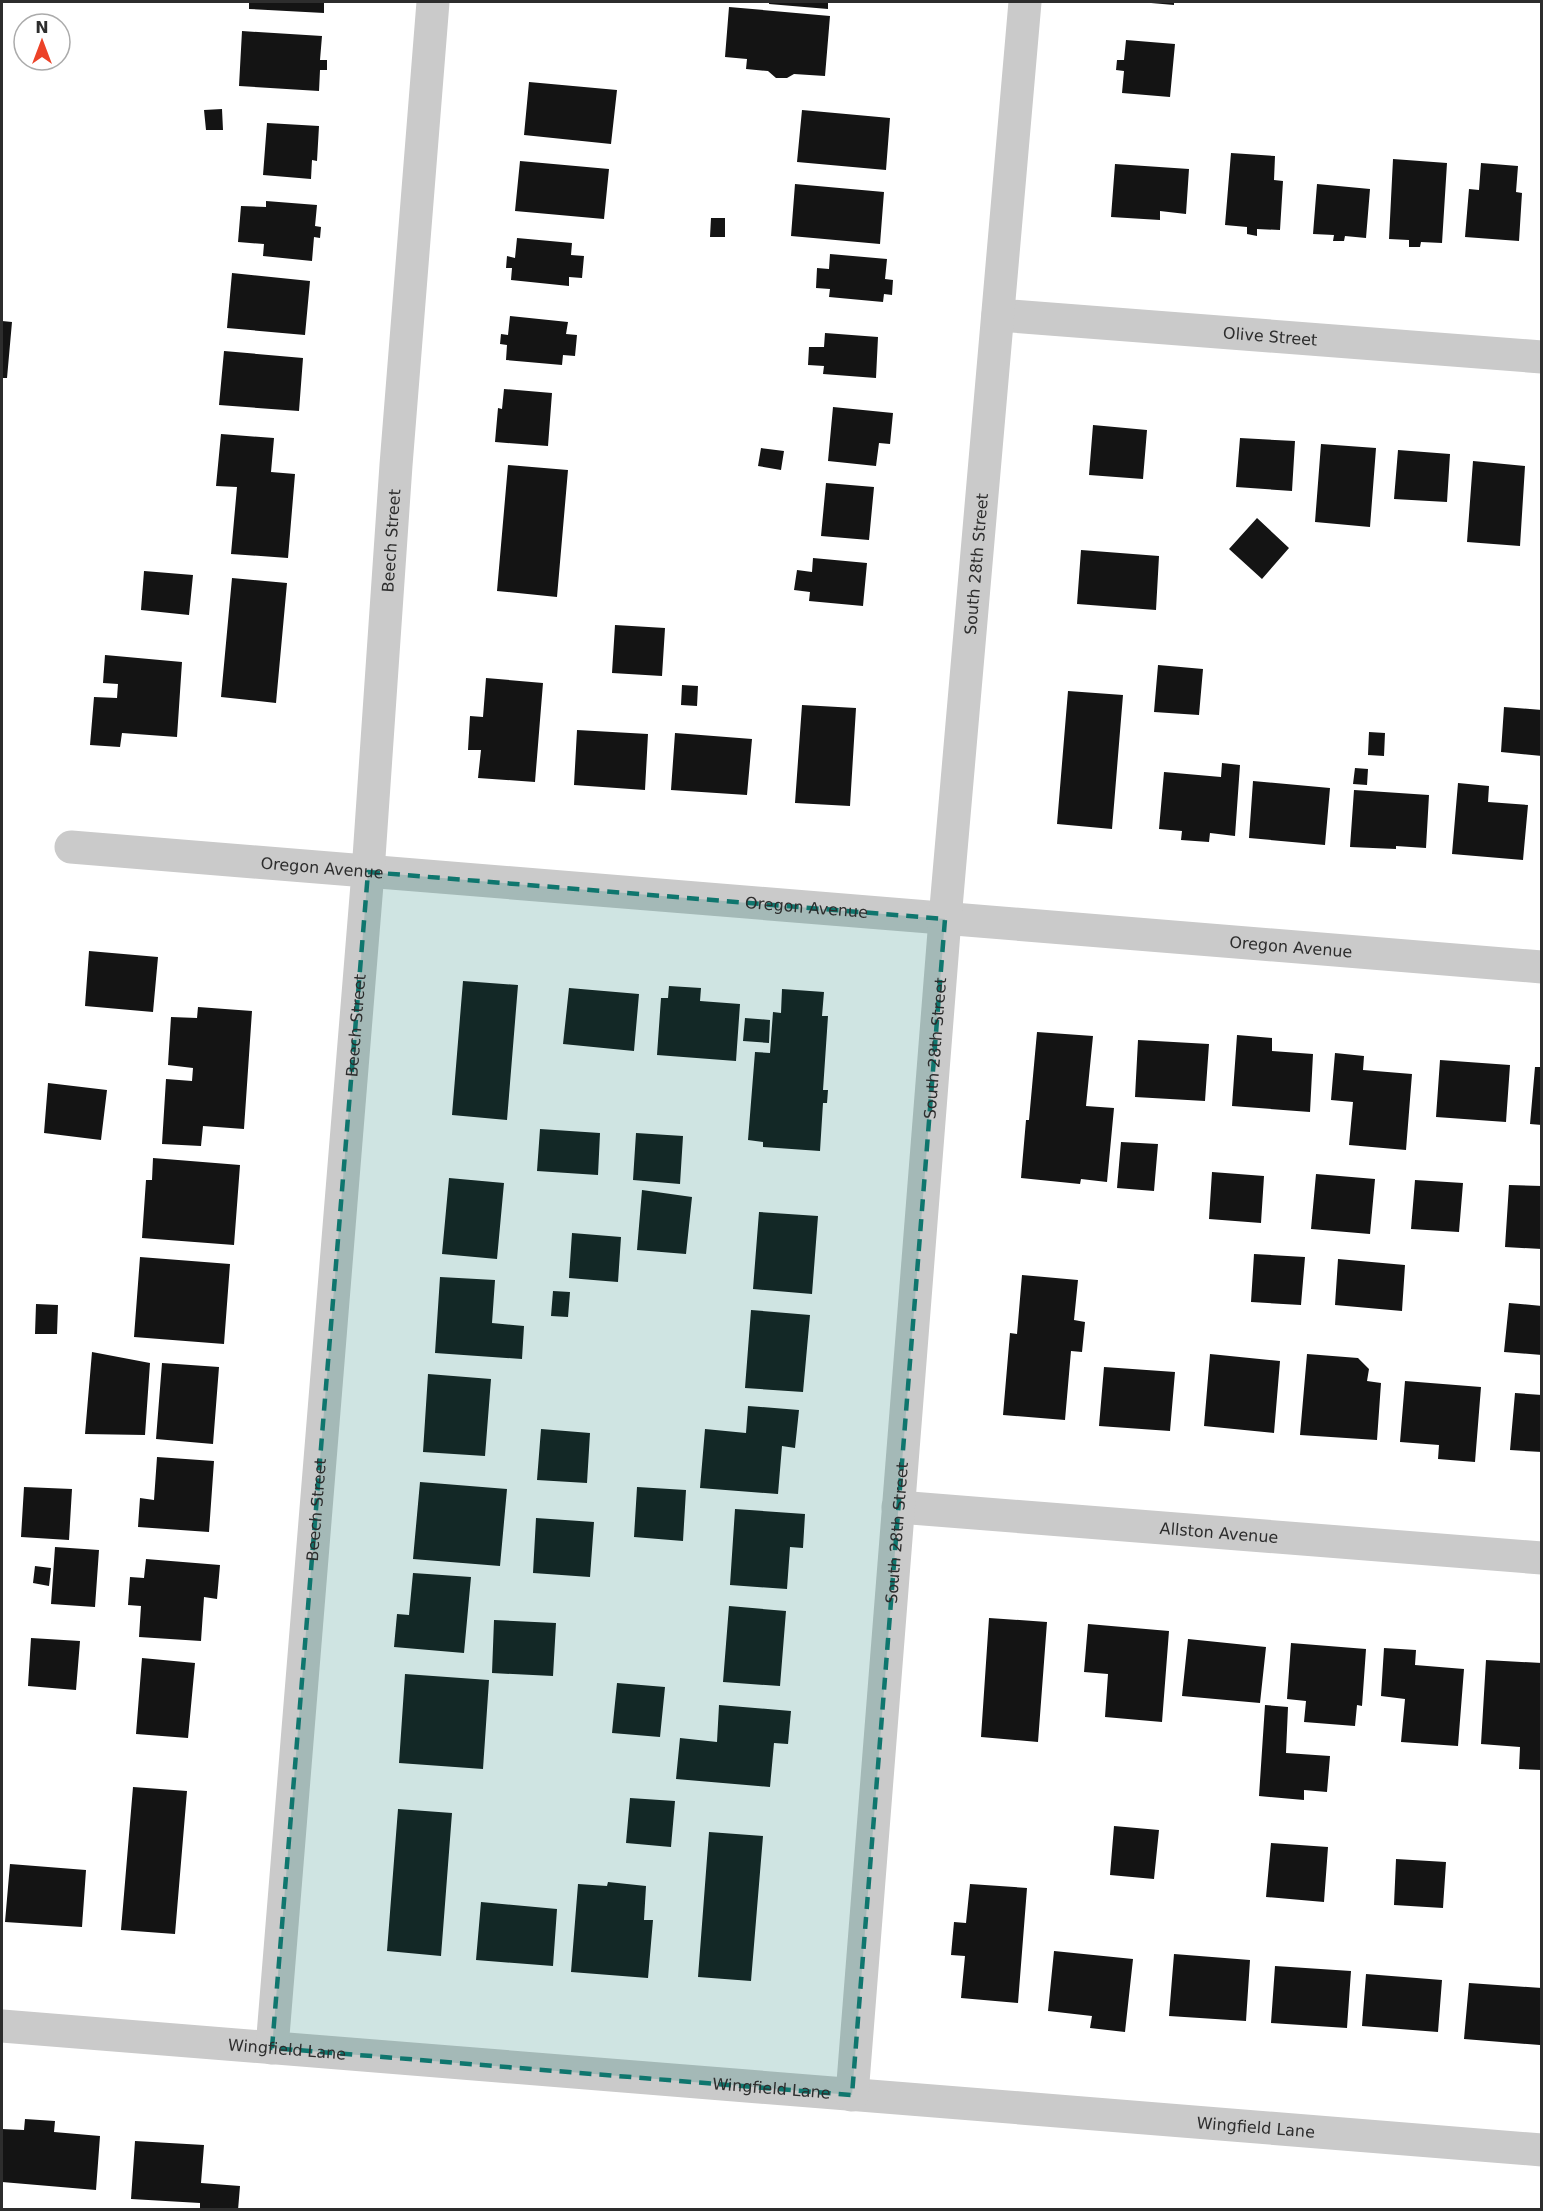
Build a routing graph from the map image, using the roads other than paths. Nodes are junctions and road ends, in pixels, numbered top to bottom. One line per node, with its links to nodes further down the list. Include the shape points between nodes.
1 (433, 2): 6 (street, Beech Street)
2 (1025, 2): 3 (street, South 28th Street)
3 (998, 315): 4 (street, Olive Street); 7 (street, South 28th Street)
4 (1542, 357)
5 (71, 847): 6 (street, Oregon Avenue)
6 (368, 872): 7 (street, Oregon Avenue); 12 (street, Beech Street)
7 (945, 919): 8 (street, Oregon Avenue); 9 (street, South 28th Street)
8 (1542, 967)
9 (898, 1507): 10 (street, Allston Avenue); 13 (street, South 28th Street)
10 (1542, 1558)
11 (2, 2026): 12 (street, Wingfield Lane)
12 (273, 2048): 13 (street, Wingfield Lane)
13 (852, 2095): 14 (street, Wingfield Lane)
14 (1542, 2151)

